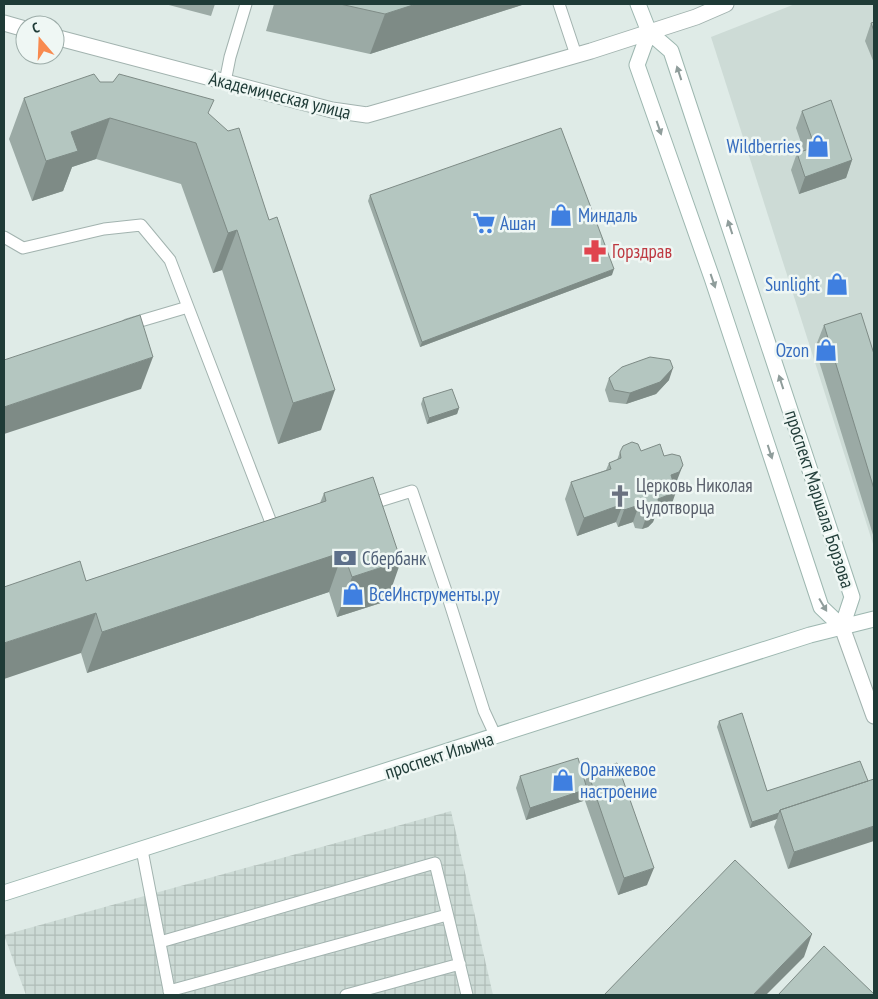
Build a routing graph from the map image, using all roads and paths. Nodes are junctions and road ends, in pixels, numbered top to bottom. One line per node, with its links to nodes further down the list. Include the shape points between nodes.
1 (246, 4): 8 (lane)
2 (559, 4): 7 (lane)
3 (638, 4): 5 (street)
4 (726, 4): 5 (street, Академическая улица)
5 (648, 32): 7 (street, Академическая улица); 15 (street, проспект Маршала Борзова, one-way to 15, via 637,64 821,607); 15 (street, проспект Маршала Борзова, one-way to 5, via 852,597 671,51)
6 (65, 40): 8 (street, Академическая улица)
7 (576, 55): 8 (street, Академическая улица, via 367,115 332,110)
8 (225, 82)
9 (4, 237): 10 (lane, via 23,248 104,229 141,225 170,260)
10 (188, 308): 11 (lane); 13 (lane)
11 (115, 329)
12 (358, 508): 17 (lane, via 412,491 484,711)
13 (275, 533)
14 (874, 619): 15 (street, проспект Ильича)
15 (842, 627): 16 (street); 17 (street, проспект Ильича)
16 (874, 716)
17 (496, 736): 18 (street, проспект Ильича)
18 (142, 850): 19 (street, проспект Ильича); 21 (lane)
19 (4, 894)
20 (448, 915): 21 (lane, via 435,862); 22 (lane); 23 (lane)
21 (160, 942): 23 (lane)
22 (460, 964): 24 (lane); 25 (lane)
23 (170, 993)
24 (346, 995)
25 (467, 995)

